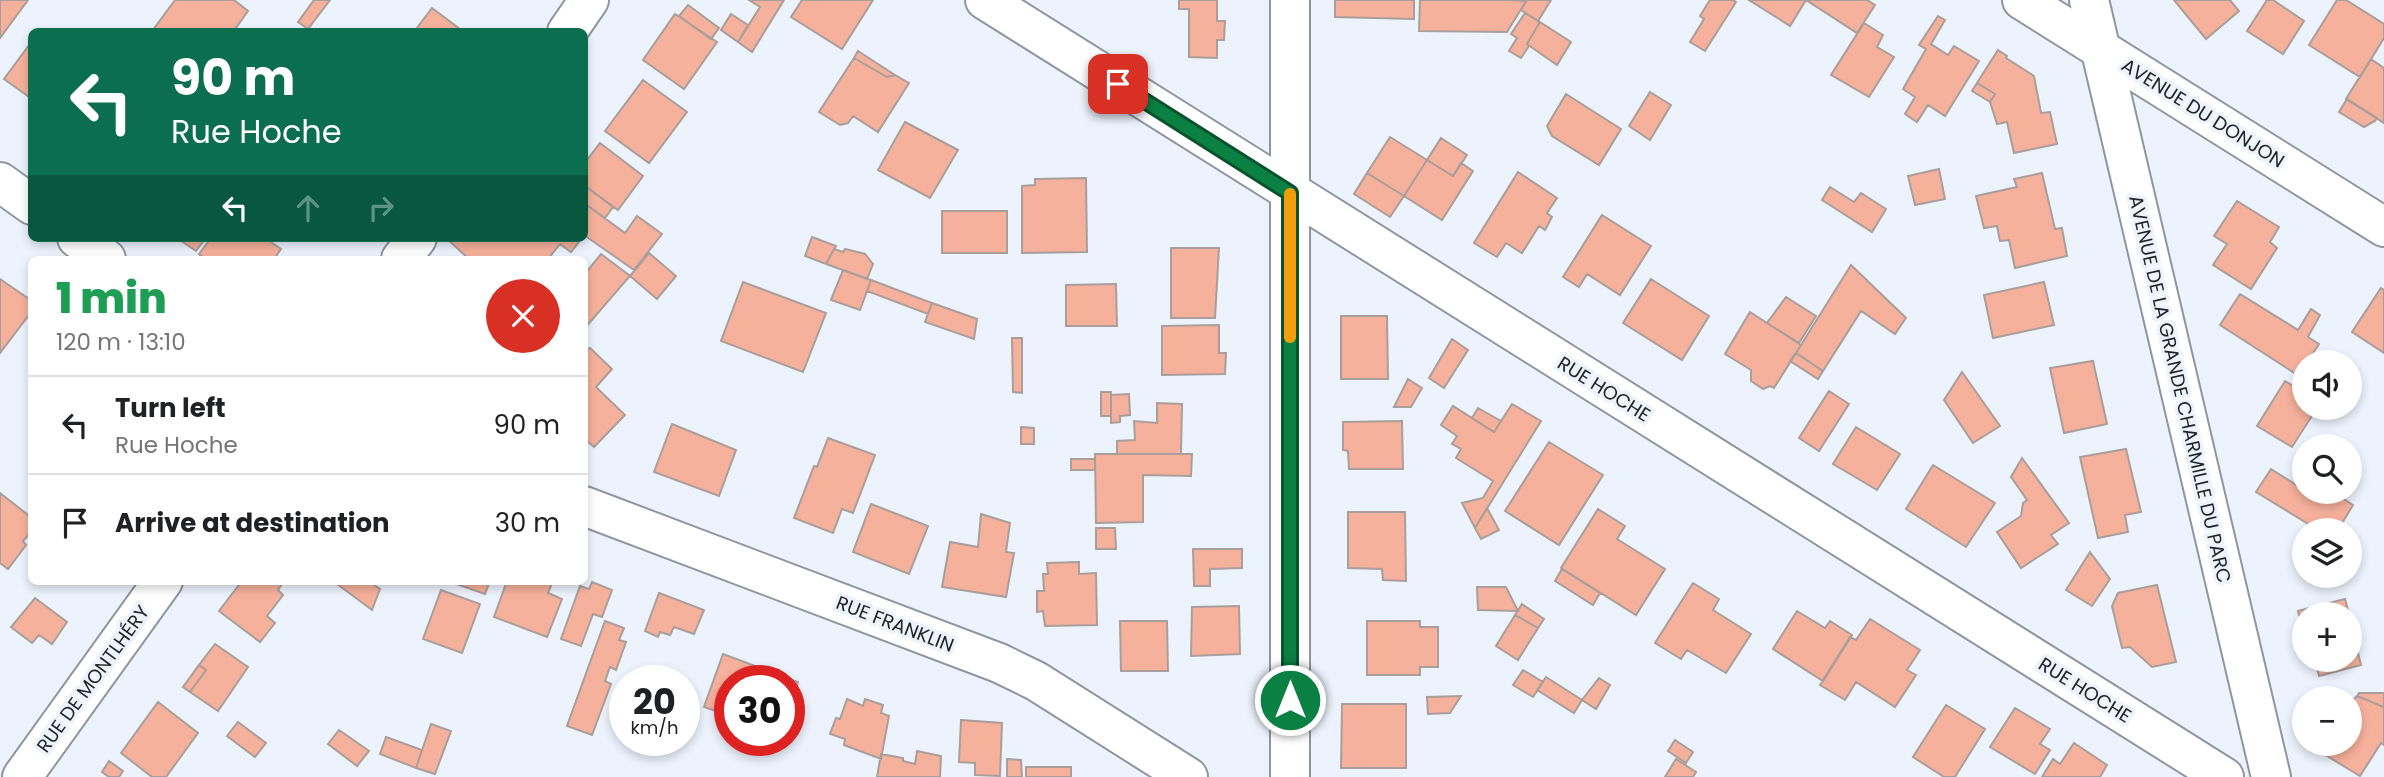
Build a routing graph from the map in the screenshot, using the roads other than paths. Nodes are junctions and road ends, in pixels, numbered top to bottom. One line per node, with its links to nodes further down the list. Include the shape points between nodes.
1 (589, 0): 6 (street)
2 (985, 0): 9 (street, RUE HOCHE)
3 (1290, 0): 9 (street)
4 (2022, 0): 7 (street, AVENUE DU DONJON)
5 (2089, 0): 7 (street, AVENUE DE LA GRANDE CHARMILLE DU PARC)
6 (570, 28)
7 (2100, 49): 11 (street, AVENUE DU DONJON); 20 (street, AVENUE DE LA GRANDE CHARMILLE DU PARC)
8 (0, 182): 10 (street)
9 (1290, 193): 18 (street); 19 (street, RUE HOCHE)
10 (28, 202)
11 (2384, 227)
12 (83, 242): 13 (street)
13 (102, 256)
14 (588, 508): 17 (street, RUE FRANKLIN, via 999,663 1036,681)
15 (160, 585): 16 (street, RUE DE MONTLHÉRY)
16 (22, 777)
17 (1188, 777)
18 (1290, 777)
19 (2224, 777)
20 (2271, 777)

